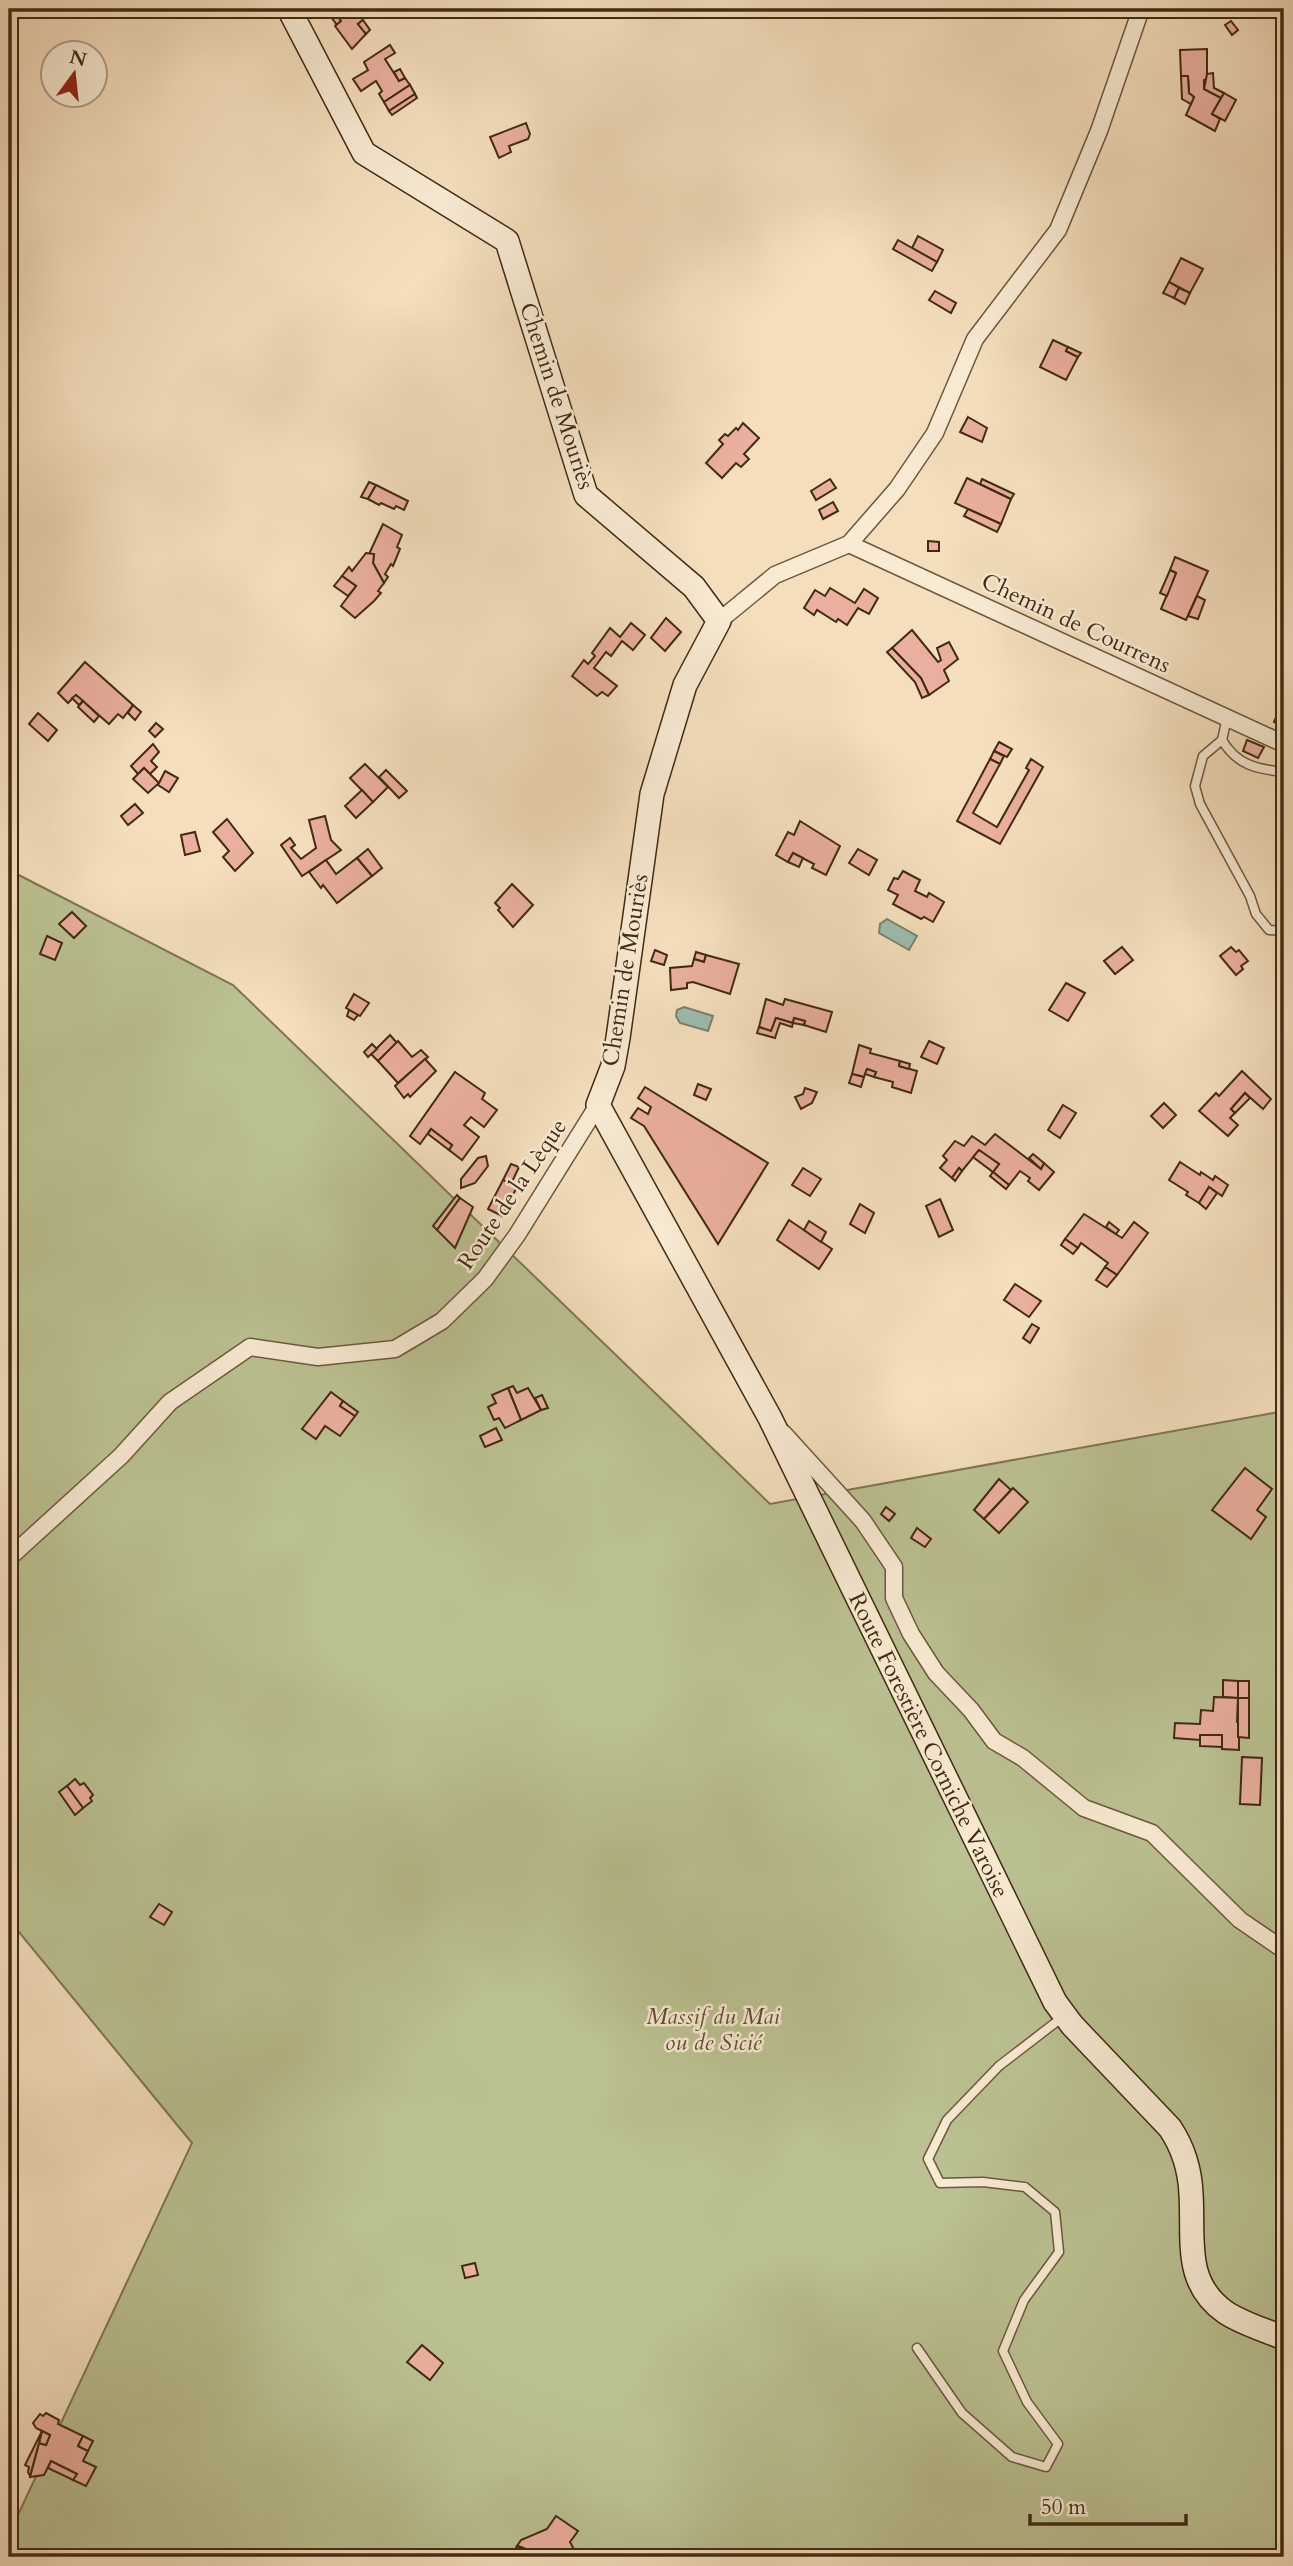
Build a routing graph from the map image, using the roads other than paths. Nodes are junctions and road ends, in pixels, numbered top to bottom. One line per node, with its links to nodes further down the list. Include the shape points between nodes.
1 (289, 9): 4 (street, Chemin de Mouriès, via 364,153 507,241 586,495 694,587)
2 (1141, 9): 3 (street, via 1099,131 1058,230 975,339 934,433 897,489)
3 (849, 544): 4 (street, via 775,575); 5 (street, Chemin de Courrens)
4 (719, 621): 10 (street, Chemin de Mouriès, via 685,685 652,794 618,1038)
5 (1227, 718): 6 (lane); 7 (street, Chemin de Courrens)
6 (1222, 740): 8 (lane, via 1230,753 1257,769); 9 (lane, via 1203,756 1195,786 1200,804 1256,914 1269,930)
7 (1284, 744)
8 (1284, 772)
9 (1284, 930)
10 (598, 1105): 11 (street, Route Forestière Corniche Varoise); 12 (street, Route de la Lèque, via 517,1235 485,1279 442,1321 395,1349 318,1356 250,1347 170,1402 121,1457)
11 (769, 1418): 13 (street, via 863,1521 894,1567 894,1598 911,1634 936,1674 994,1741 1023,1758 1084,1808 1152,1833 1240,1920); 14 (street, Route Forestière Corniche Varoise)
12 (9, 1558)
13 (1284, 1951)
14 (1064, 2016): 15 (street, Route Forestière Corniche Varoise, via 1180,2144 1191,2193 1193,2260 1202,2289 1237,2319); 16 (lane, via 999,2066 947,2120 928,2159 940,2183 1025,2187 1055,2211 1059,2252 1024,2300 1003,2351 1027,2402 1058,2444 1046,2467 1012,2457 962,2413)
15 (1284, 2338)
16 (916, 2348)

